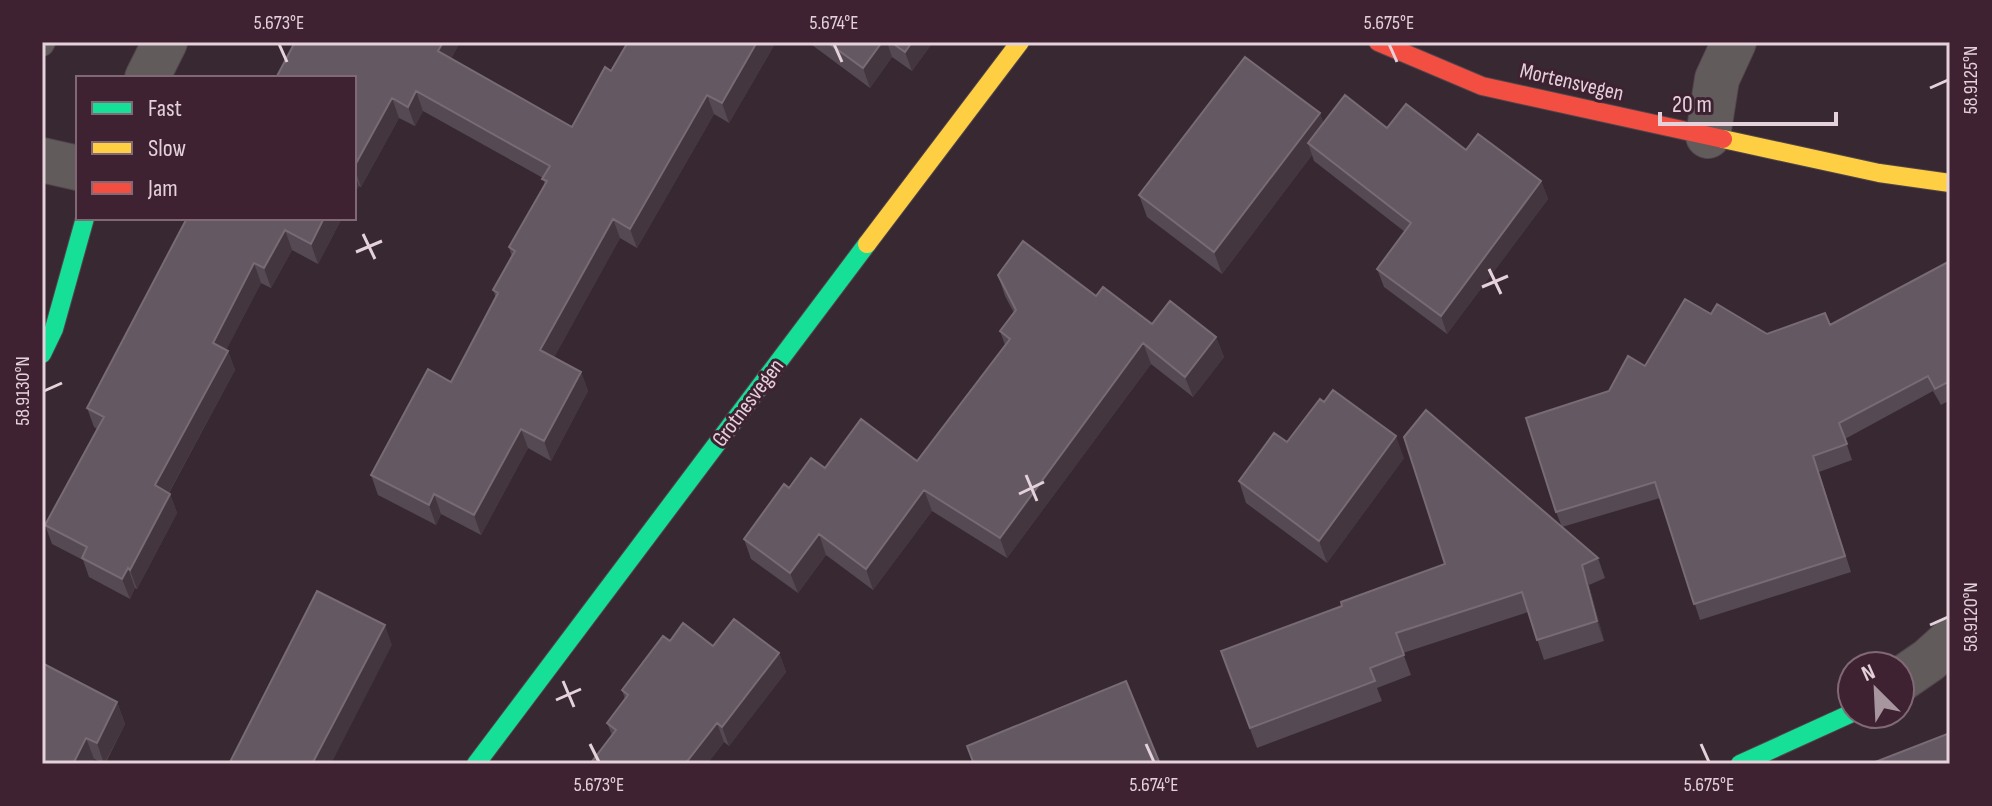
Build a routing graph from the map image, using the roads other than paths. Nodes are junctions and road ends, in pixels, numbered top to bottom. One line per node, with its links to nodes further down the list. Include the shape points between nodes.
1 (165, 42): 5 (street)
2 (1020, 42): 15 (street, Grotnesvegen)
3 (1378, 42): 6 (street, Mortensvegen, via 1482,86)
4 (1734, 42): 6 (street, via 1717,79)
5 (148, 76)
6 (1708, 136): 9 (street, Mortensvegen)
7 (42, 160): 8 (street)
8 (76, 168)
9 (1950, 183)
10 (84, 220): 11 (street)
11 (42, 354)
12 (1950, 641): 13 (street)
13 (1916, 669)
14 (1836, 720): 16 (street)
15 (476, 764)
16 (1740, 764)

